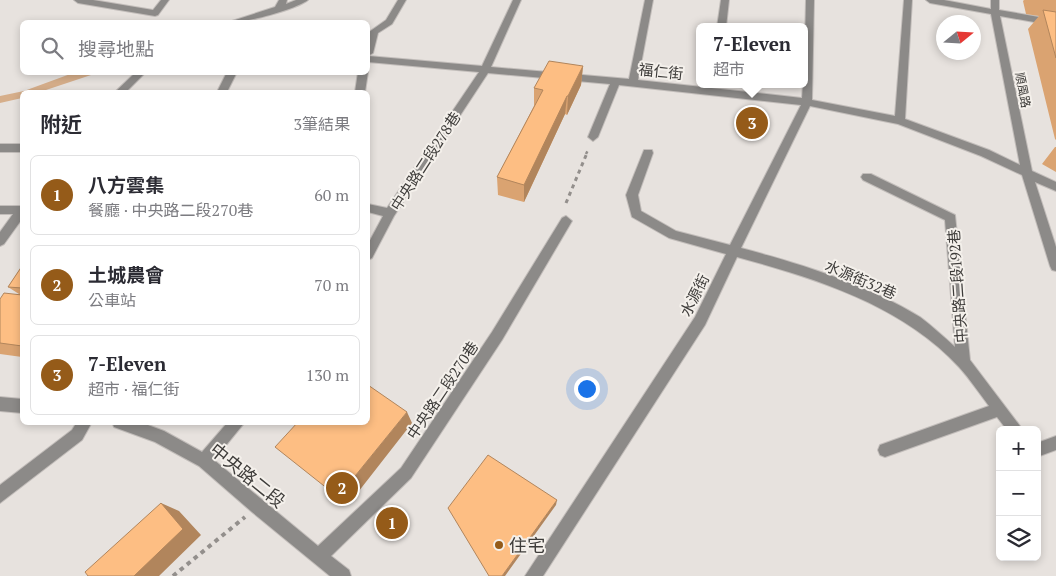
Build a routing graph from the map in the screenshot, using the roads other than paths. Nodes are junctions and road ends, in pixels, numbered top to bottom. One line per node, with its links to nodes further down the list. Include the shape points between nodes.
1 (78, 0): 2 (street, via 155,13)
2 (165, 0)
3 (283, 0): 13 (street)
4 (304, 0): 13 (street)
5 (402, 0): 18 (street, via 389,22 374,32)
6 (517, 0): 20 (street, 中央路二段278巷)
7 (649, 0): 26 (street)
8 (725, 0): 16 (street)
9 (810, 0): 21 (street, 水源街)
10 (908, 0): 32 (street)
11 (930, 0): 14 (street)
12 (995, 0): 14 (street, 順風路)
13 (279, 9): 15 (street)
14 (995, 12): 17 (street); 37 (street, 順風路)
15 (239, 20)
16 (722, 23)
17 (1056, 23)
18 (370, 46)
19 (370, 60): 20 (street, 福仁街)
20 (486, 68): 25 (street, 福仁街); 43 (street, 中央路二段278巷)
21 (808, 68)
22 (139, 75): 28 (street)
23 (230, 75): 29 (street)
24 (363, 75): 30 (street)
25 (616, 81): 26 (street, 福仁街); 33 (street)
26 (633, 83): 31 (street, 福仁街)
27 (807, 88): 31 (street, 水源街)
28 (122, 90)
29 (223, 90)
30 (360, 90)
31 (807, 102): 32 (street, 福仁街); 48 (street, 水源街)
32 (900, 120): 37 (street, 福仁街, via 985,153)
33 (593, 137)
34 (0, 148): 35 (street)
35 (20, 148)
36 (648, 153): 48 (street, 水源街32巷, via 632,195 636,214 673,235)
37 (1027, 174): 39 (street, 福仁街); 49 (street, 順風路)
38 (867, 176): 50 (street, 中央路二段192巷, via 951,218)
39 (1056, 187)
40 (370, 208): 43 (street)
41 (0, 210): 42 (street)
42 (20, 211)
43 (390, 213): 47 (street, 中央路二段278巷)
44 (20, 214): 46 (street)
45 (566, 221): 63 (street, 中央路二段270巷, via 497,336 406,473)
46 (0, 241)
47 (370, 251)
48 (733, 252): 50 (street, 水源街32巷, via 782,264 868,296 916,322); 65 (street, 水源街, via 700,321)
49 (1056, 266)
50 (963, 362): 53 (street, 中央路二段192巷)
51 (0, 404): 52 (street)
52 (20, 406)
53 (999, 409): 57 (street, 中央路二段192巷); 60 (street)
54 (83, 425): 62 (street, via 77,434)
55 (128, 425): 61 (street, 中央路二段, via 159,436)
56 (235, 425): 61 (street)
57 (1013, 426)
58 (1056, 443): 59 (street)
59 (1041, 449)
60 (884, 450)
61 (204, 461): 63 (street, 中央路二段)
62 (0, 495)
63 (318, 557): 64 (street, 中央路二段)
64 (343, 576)
65 (533, 576)

